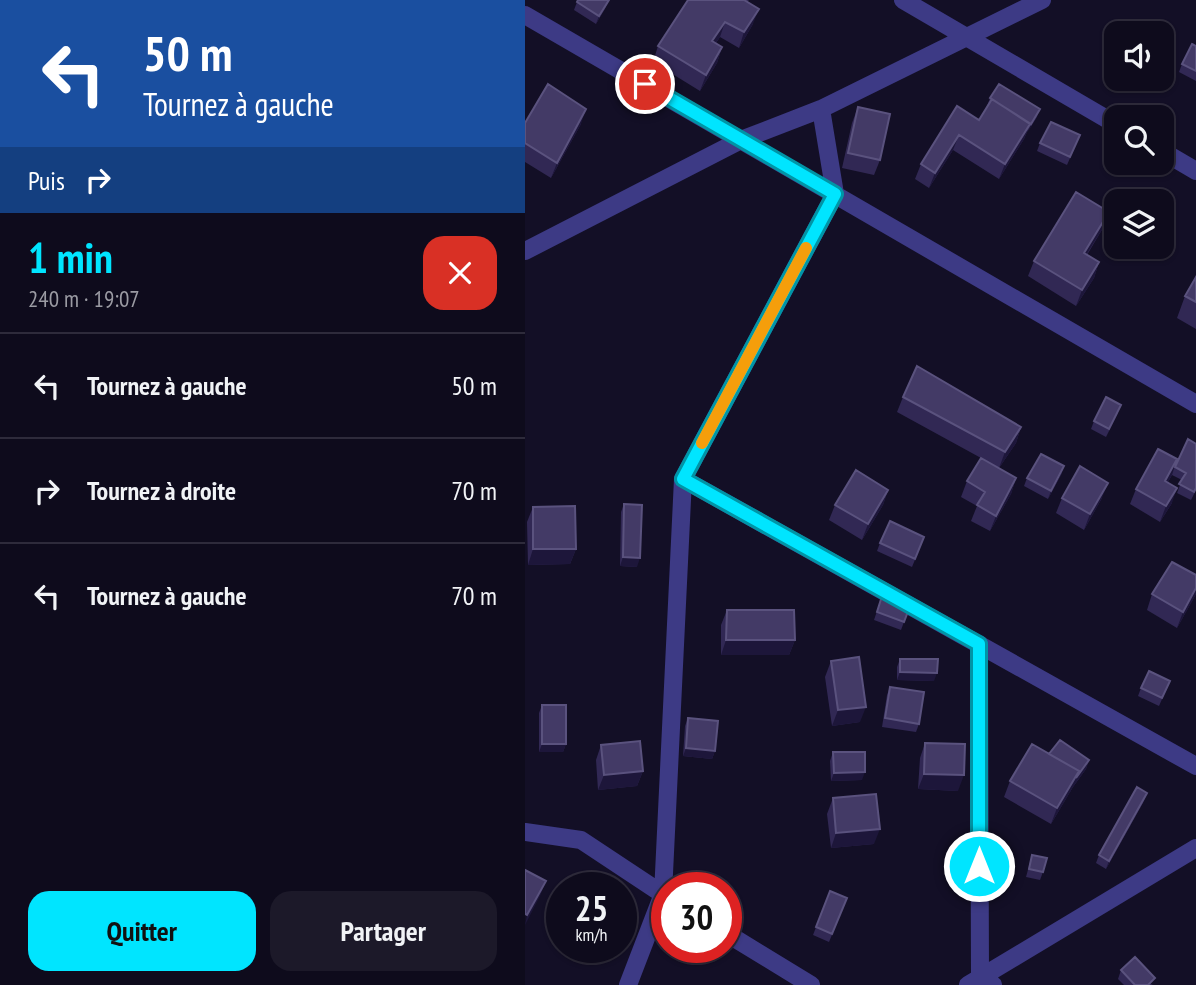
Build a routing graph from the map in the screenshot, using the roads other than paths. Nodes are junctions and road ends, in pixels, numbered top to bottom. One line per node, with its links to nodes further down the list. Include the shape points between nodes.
1 (903, 0): 4 (street)
2 (1042, 0): 4 (street)
3 (525, 15): 7 (street)
4 (967, 37): 5 (street); 6 (street)
5 (821, 109): 7 (street); 10 (street)
6 (1104, 117)
7 (741, 140): 10 (street); 11 (street)
8 (1174, 158): 9 (street)
9 (1196, 171)
10 (835, 194): 12 (street); 13 (street)
11 (525, 251)
12 (1196, 404)
13 (683, 479): 14 (street); 18 (street)
14 (979, 644): 15 (street); 22 (street)
15 (1196, 766)
16 (525, 832): 19 (street, via 581,840)
17 (1196, 848): 22 (street)
18 (666, 872)
19 (651, 887)
20 (651, 930): 23 (street)
21 (742, 943): 24 (street)
22 (980, 982)
23 (628, 985)
24 (811, 985)

